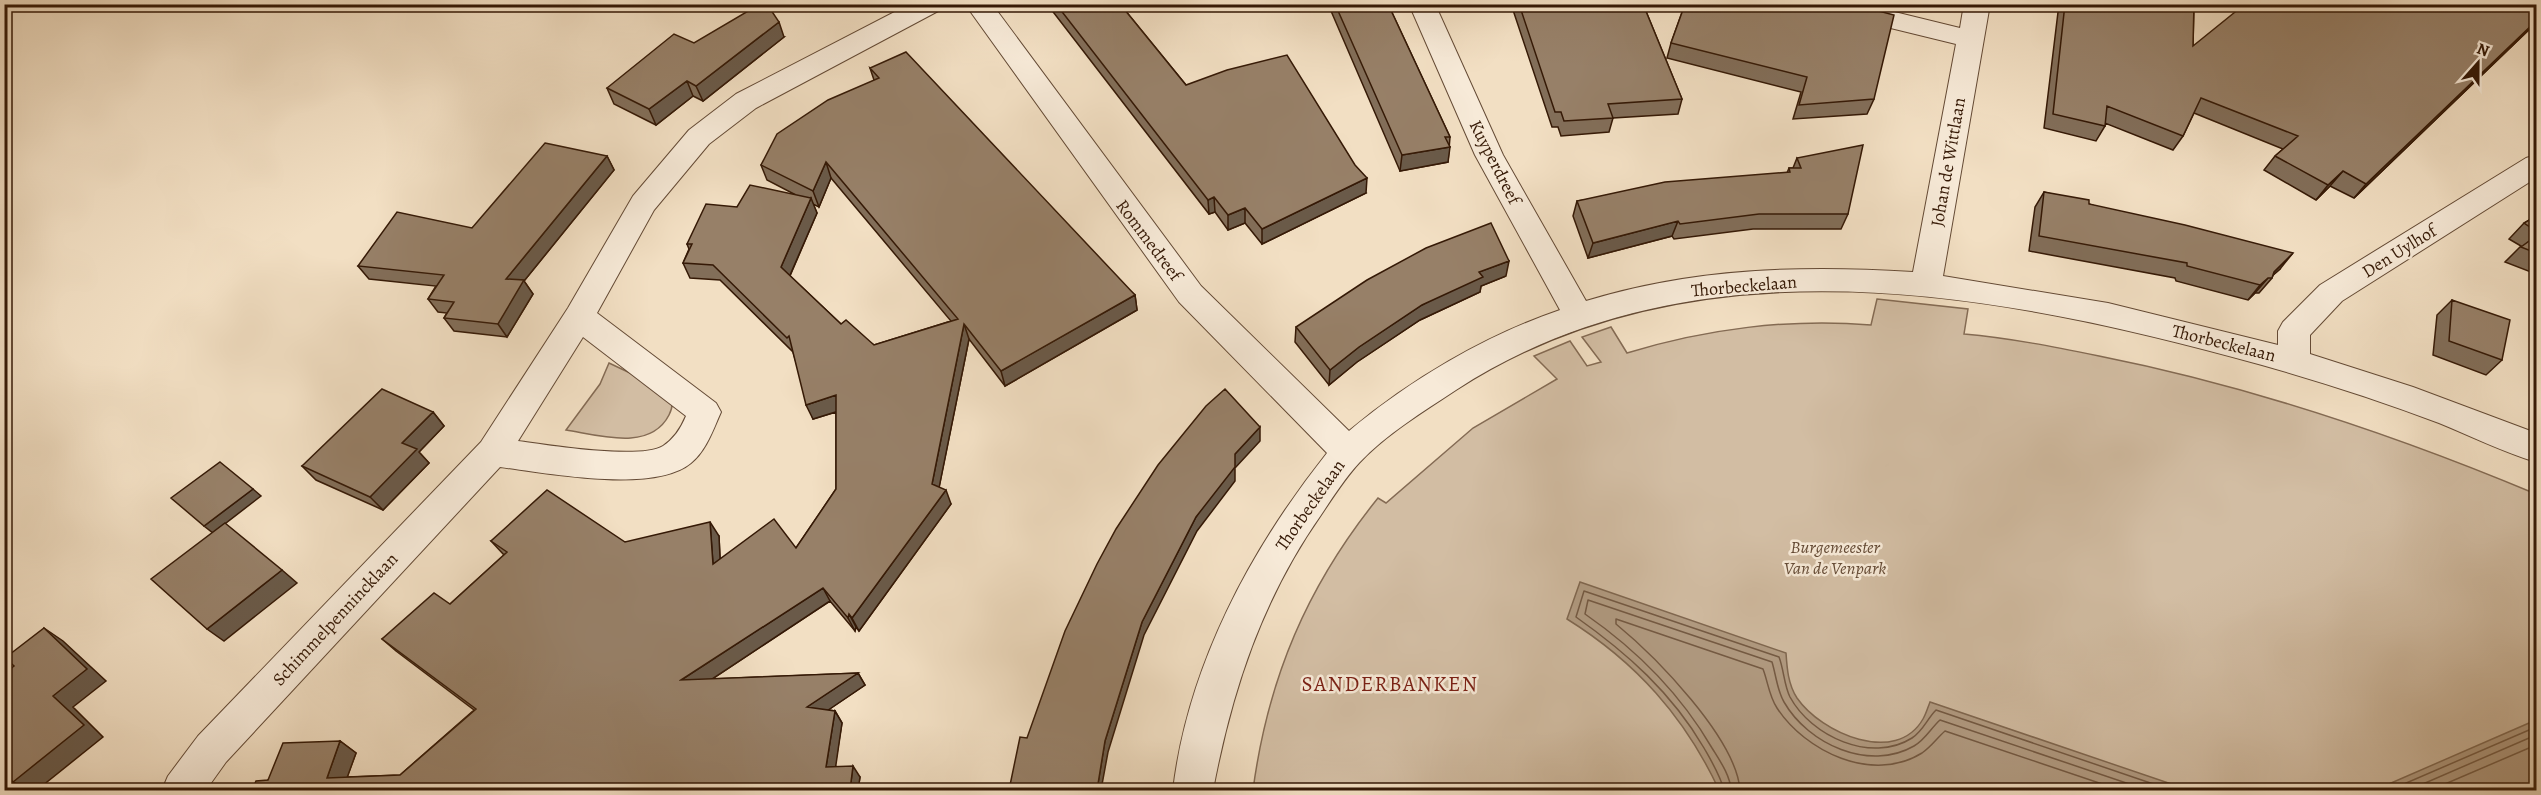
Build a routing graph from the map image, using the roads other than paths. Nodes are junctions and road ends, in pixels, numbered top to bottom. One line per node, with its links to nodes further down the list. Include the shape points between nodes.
1 (931, 4): 10 (street, Schimmelpennincklaan, via 746,100 699,137 643,203)
2 (978, 4): 14 (street, Rommedreef, via 1190,294)
3 (1422, 4): 9 (street, Kuyperdreef, via 1489,155)
4 (1826, 4): 6 (street)
5 (1977, 4): 6 (street, Johan de Wittlaan)
6 (1971, 39): 8 (street, Johan de Wittlaan)
7 (2536, 165): 11 (street, Den Uylhof, via 2331,293 2294,331)
8 (1926, 285): 9 (street, Thorbeckelaan, via 1832,279 1744,283 1659,294); 11 (street, Thorbeckelaan, via 2104,313)
9 (1578, 315): 14 (street, Thorbeckelaan, via 1516,340 1458,372 1402,409)
10 (579, 318): 13 (street, Schimmelpennincklaan); 13 (street, via 704,412 693,440 673,458 627,466)
11 (2294, 360): 12 (street, Thorbeckelaan, via 2397,394)
12 (2536, 448)
13 (493, 452): 15 (street, Schimmelpennincklaan, via 212,749)
14 (1348, 452): 16 (street, Thorbeckelaan, via 1309,503 1254,590 1212,697)
15 (182, 790)
16 (1193, 790)

